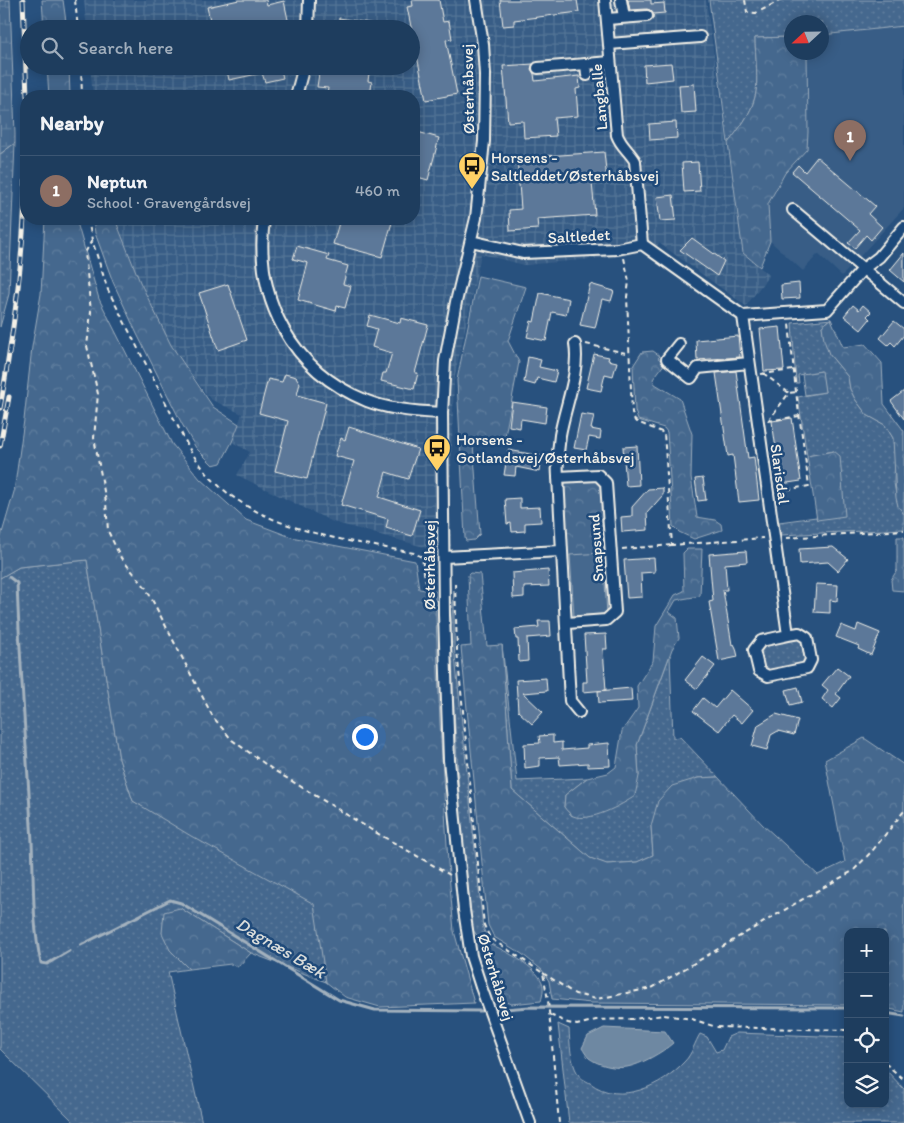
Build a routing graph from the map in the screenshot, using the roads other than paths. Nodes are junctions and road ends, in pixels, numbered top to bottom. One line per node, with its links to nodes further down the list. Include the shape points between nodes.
1 (308, 0): 8 (street)
2 (476, 0): 20 (street, Østerhåbsvej, via 483,44 484,141)
3 (605, 0): 7 (street, Langballe)
4 (621, 0): 6 (street)
5 (647, 16): 6 (street)
6 (624, 17): 7 (street)
7 (607, 19): 10 (street, Langballe)
8 (308, 20)
9 (700, 37): 10 (street)
10 (609, 44): 11 (street, Langballe)
11 (610, 62): 12 (street); 21 (street, Langballe, via 617,135 620,144 635,161)
12 (586, 64): 13 (street); 15 (street)
13 (538, 68)
14 (302, 75): 16 (street)
15 (587, 75)
16 (298, 90)
17 (793, 210): 22 (street)
18 (264, 225): 28 (street, via 261,255 266,286 277,318 314,368 340,388 368,401 400,409)
19 (904, 227): 22 (street, via 879,257)
20 (471, 240): 21 (street, Saltledet, via 522,253); 28 (street, Østerhåbsvej, via 449,336)
21 (642, 244): 24 (street)
22 (863, 269): 23 (street); 24 (street, via 827,310)
23 (904, 303)
24 (743, 316): 27 (street, Slarisdal)
25 (575, 344): 29 (street, via 577,358 560,436)
26 (679, 344): 27 (street, via 667,359 691,378 698,368)
27 (749, 363): 33 (street, Slarisdal)
28 (442, 413): 31 (street, Østerhåbsvej)
29 (558, 477): 30 (street); 32 (street, Snapsund, via 598,475 606,483 615,612 606,620)
30 (561, 551): 31 (street); 32 (street)
31 (444, 557): 35 (street, Østerhåbsvej, via 449,760 471,956)
32 (567, 623): 34 (street, via 570,701)
33 (788, 635): 33 (street, via 761,641 754,650 759,671 768,676 807,668 812,660 807,638 799,633)
34 (579, 712)
35 (530, 1123)

